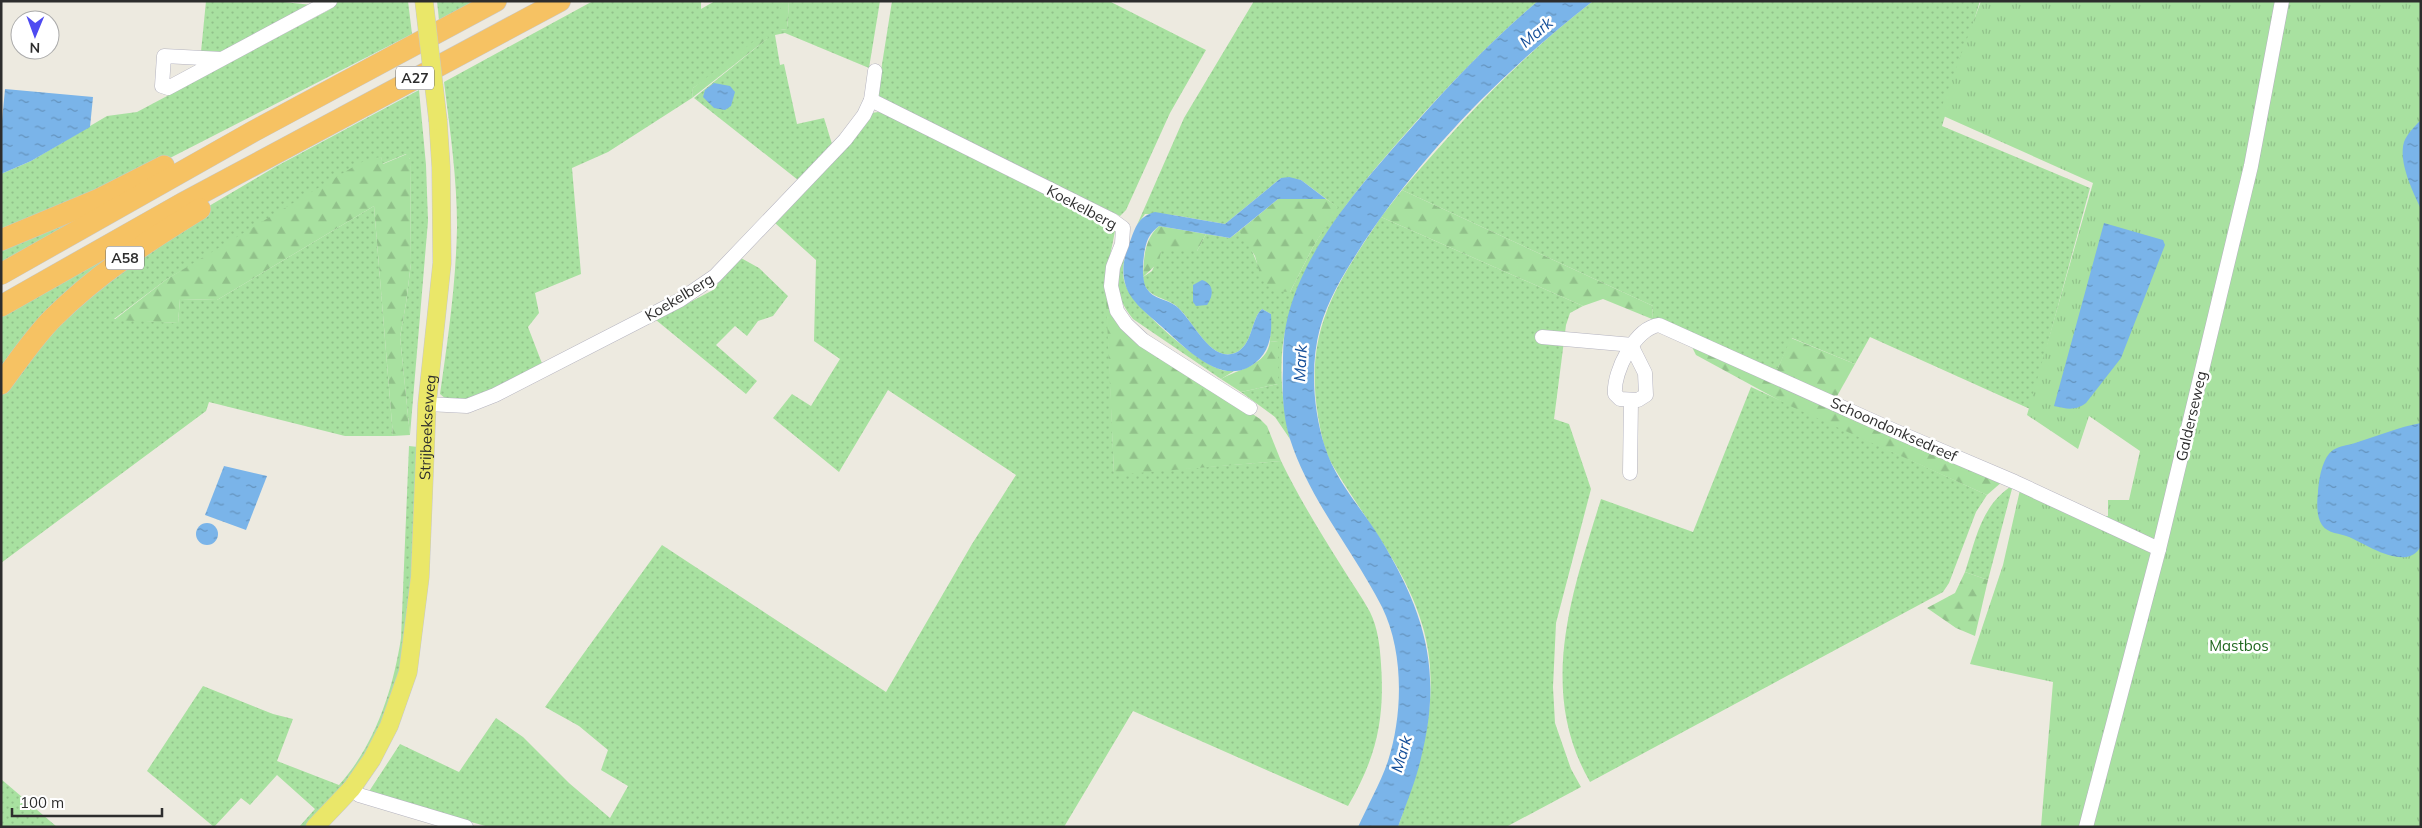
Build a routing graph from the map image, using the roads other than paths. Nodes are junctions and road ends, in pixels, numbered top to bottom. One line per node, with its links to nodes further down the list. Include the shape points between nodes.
1 (330, 1): 6 (street)
2 (424, 1): 18 (main road, Strijbeekseweg, bridge, via 438,121 442,263)
3 (496, 1): 9 (highway, A27)
4 (560, 1): 10 (highway, A27)
5 (2282, 1): 21 (street, Galderseweg, via 2251,166)
6 (222, 59)
7 (875, 71): 8 (street, Koekelberg)
8 (870, 100): 18 (street, Koekelberg, via 860,121 810,178 715,276 696,290 495,395 468,406); 19 (street, Koekelberg, via 1123,228 1111,286 1117,311 1126,324 1143,340)
9 (254, 131): 11 (highway, via 203,146 97,200); 12 (highway, A27)
10 (271, 157): 13 (highway, A27); 16 (highway, A58, via 216,200 95,279 52,319)
11 (1, 240)
12 (1, 274)
13 (1, 306)
14 (1542, 338): 15 (street)
15 (1633, 346): 17 (street, via 1645,373 1647,388 1646,395); 17 (street, Schoondonksedreef, via 1618,372 1615,390 1617,398); 21 (street, Schoondonksedreef, via 1647,328 1659,324)
16 (1, 384)
17 (1632, 400): 20 (street)
18 (427, 404): 22 (main road, Strijbeekseweg, via 420,577 408,672 389,726)
19 (1250, 408)
20 (1630, 473)
21 (2159, 549): 25 (street, Galderseweg)
22 (352, 788): 23 (main road, Strijbeekseweg); 24 (street, via 359,795)
23 (315, 827)
24 (466, 827)
25 (2086, 827)

